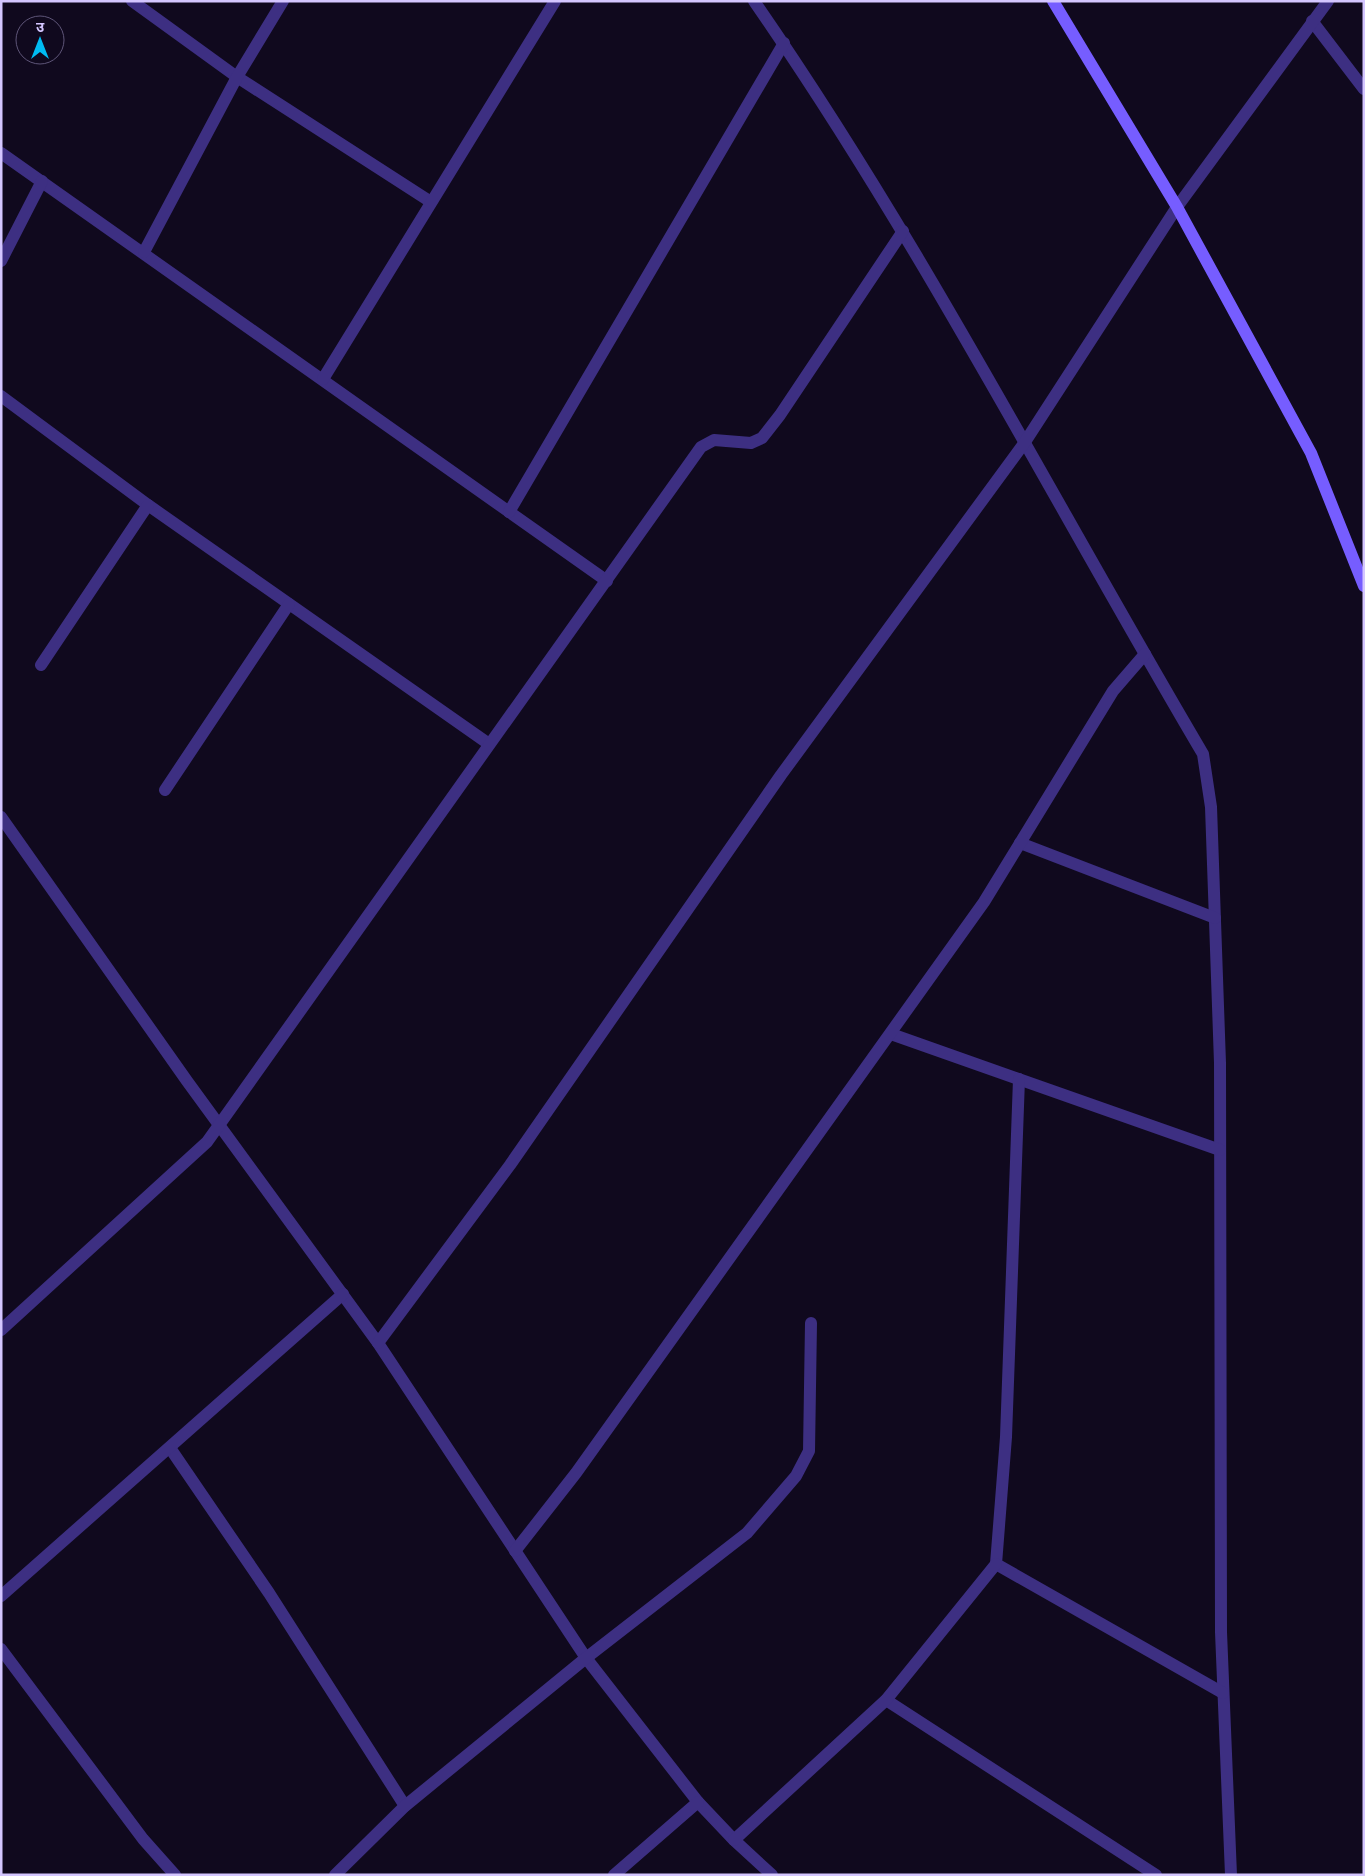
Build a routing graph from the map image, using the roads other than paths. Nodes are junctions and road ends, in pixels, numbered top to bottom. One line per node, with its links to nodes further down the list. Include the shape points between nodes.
1 (132, 1): 9 (street)
2 (282, 1): 9 (street)
3 (554, 1): 13 (street)
4 (754, 1): 8 (street)
5 (1053, 1): 14 (street)
6 (1328, 1): 7 (street)
7 (1312, 21): 10 (street); 14 (street)
8 (784, 43): 15 (street); 22 (street)
9 (237, 77): 13 (street); 16 (street)
10 (1364, 89)
11 (1, 153): 12 (street)
12 (42, 181): 16 (street); 17 (street)
13 (431, 202): 18 (street)
14 (1177, 207): 20 (street); 24 (street, via 1311,452)
15 (903, 230): 20 (street); 23 (street, via 762,438 751,443 714,440 701,447)
16 (144, 252): 18 (street)
17 (1, 261)
18 (323, 379): 22 (street)
19 (1, 396): 21 (street)
20 (1025, 442): 26 (street); 40 (street, via 781,776 510,1164)
21 (148, 505): 25 (street); 27 (street)
22 (509, 512): 23 (street)
23 (607, 581): 28 (street)
24 (1364, 586)
25 (288, 604): 28 (street); 29 (street)
26 (1146, 654): 31 (street, via 1113,691); 32 (street, via 1203,754 1211,808)
27 (41, 665)
28 (489, 744): 35 (street)
29 (165, 790)
30 (1, 817): 35 (street)
31 (1020, 843): 32 (street); 33 (street, via 984,902)
32 (1215, 918): 36 (street)
33 (891, 1034): 34 (street); 42 (street, via 576,1473)
34 (1019, 1079): 36 (street); 43 (street, via 1006,1437)
35 (220, 1125): 37 (street); 39 (street, via 207,1142)
36 (1220, 1150): 47 (street)
37 (343, 1294): 40 (street); 41 (street)
38 (811, 1323): 46 (street, via 808,1451 796,1476 746,1533)
39 (1, 1330)
40 (378, 1343): 42 (street)
41 (170, 1448): 44 (street); 50 (street, via 269,1592)
42 (515, 1551): 46 (street)
43 (996, 1564): 47 (street); 48 (street)
44 (1, 1596)
45 (1, 1649): 52 (street, via 143,1839)
46 (586, 1658): 49 (street); 50 (street)
47 (1223, 1693): 57 (street)
48 (886, 1700): 51 (street); 56 (street)
49 (698, 1802): 51 (street); 54 (street)
50 (405, 1806): 53 (street)
51 (734, 1840): 55 (street)
52 (174, 1875)
53 (335, 1875)
54 (614, 1875)
55 (772, 1875)
56 (1156, 1875)
57 (1231, 1875)

